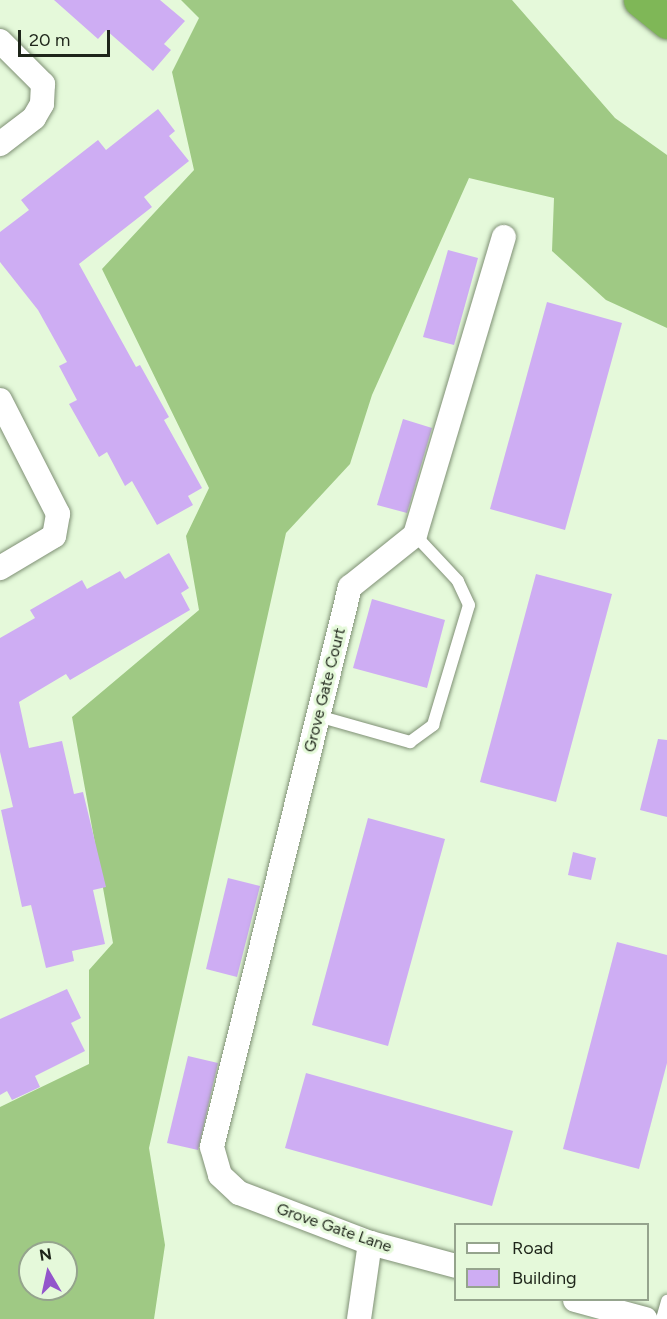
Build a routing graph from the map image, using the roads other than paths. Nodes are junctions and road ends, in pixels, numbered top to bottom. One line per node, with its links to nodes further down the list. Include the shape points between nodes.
1 (640, 0): 2 (highway)
2 (667, 22)
3 (0, 41): 4 (street, via 43,84 42,104 34,118)
4 (0, 144)
5 (504, 237): 7 (street)
6 (0, 400): 8 (street, via 58,514 54,536)
7 (414, 535): 9 (street, Grove Gate Court, via 350,587); 9 (lane, via 458,581 469,605 433,725 410,742)
8 (0, 568)
9 (318, 716): 10 (street, Grove Gate Court, via 212,1147)
10 (220, 1175): 11 (street, Grove Gate Lane, via 249,1197)
11 (370, 1243): 12 (street, Grove Gate Lane); 15 (street)
12 (454, 1265)
13 (582, 1301): 16 (street)
14 (667, 1301): 17 (lane)
15 (358, 1319)
16 (645, 1319)
17 (662, 1319)

